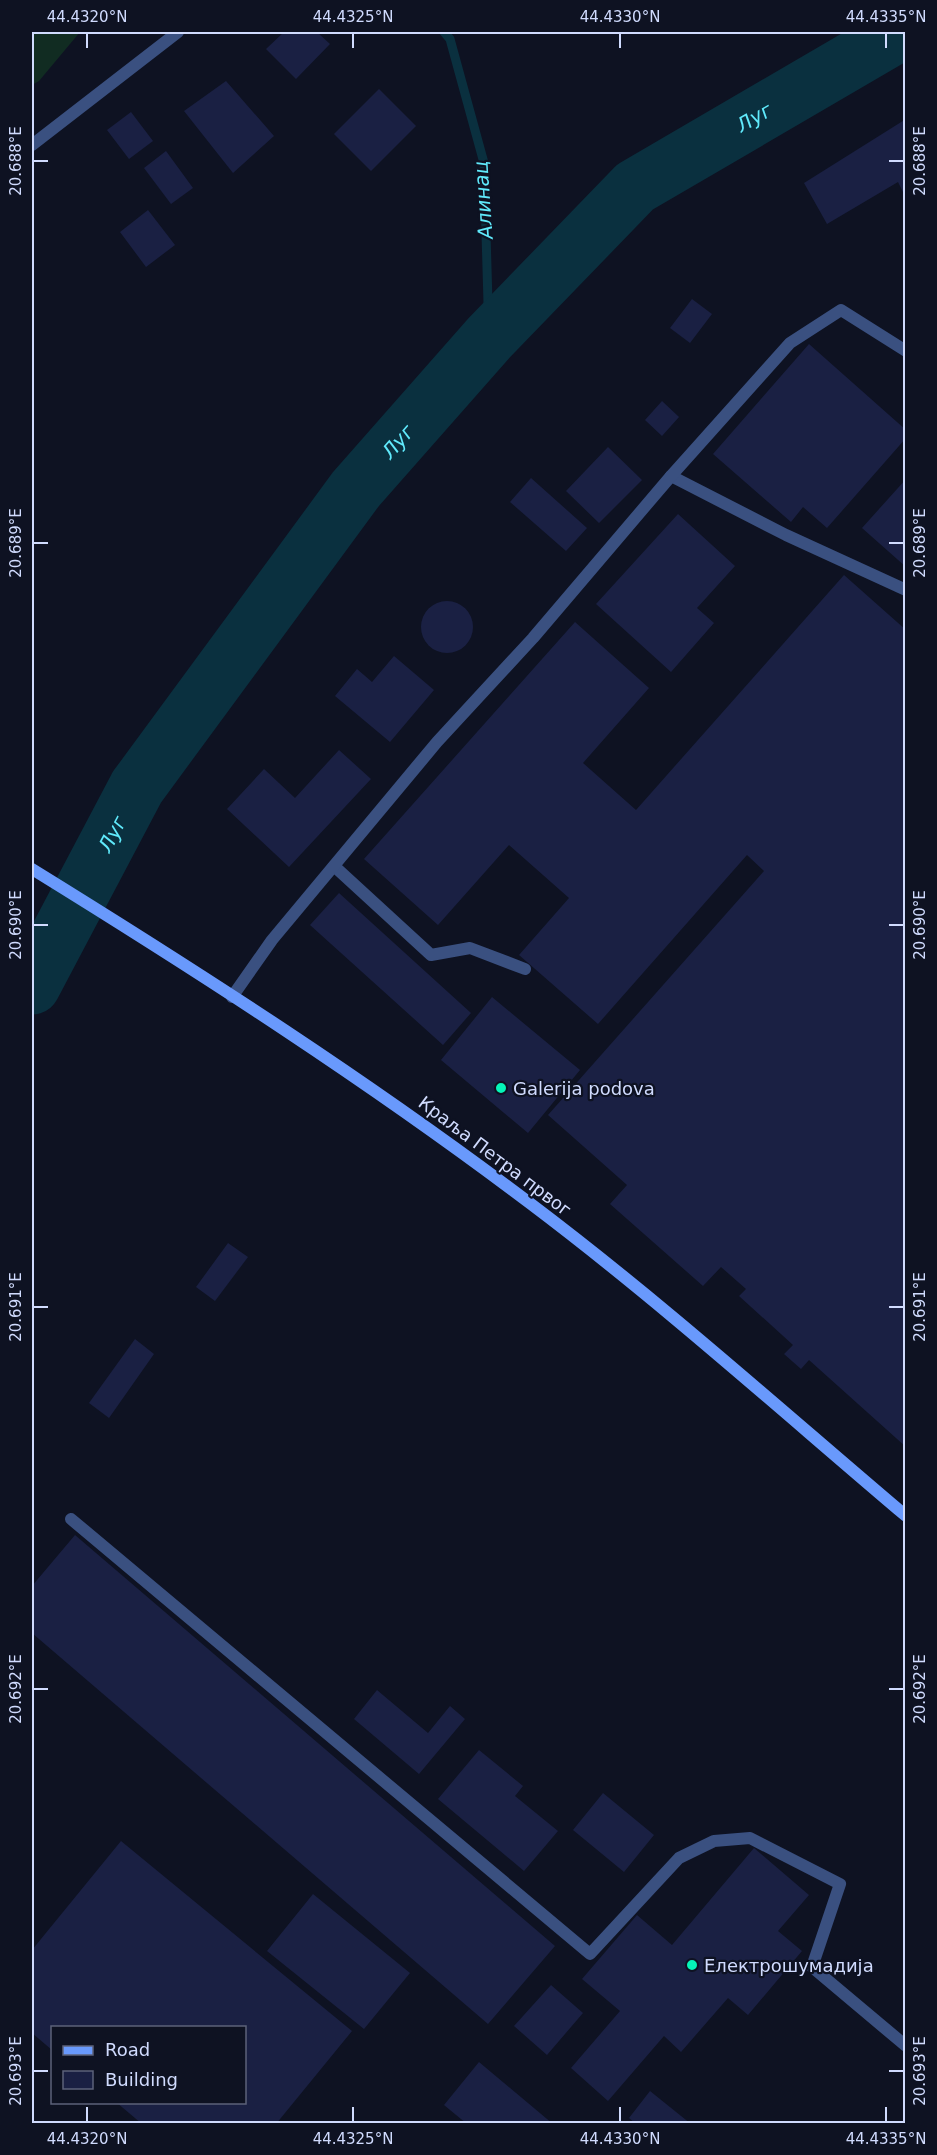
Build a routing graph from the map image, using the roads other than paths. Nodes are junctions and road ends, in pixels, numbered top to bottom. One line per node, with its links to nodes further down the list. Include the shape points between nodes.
1 (178, 32): 2 (street)
2 (32, 145)
3 (906, 351): 4 (street, via 841,310 790,343)
4 (671, 476): 5 (street); 6 (street, via 533,638 437,742)
5 (906, 590)
6 (334, 866): 8 (street, via 431,955 470,948); 9 (street, via 272,940)
7 (32, 869): 9 (main road, Краља Петра првог)
8 (525, 969)
9 (232, 997): 10 (main road, Краља Петра првог, via 394,1103 533,1206 668,1314)
10 (906, 1516)
11 (71, 1518): 12 (street, via 590,1954 679,1858 714,1841 750,1838 840,1884 813,1967)
12 (906, 2046)

